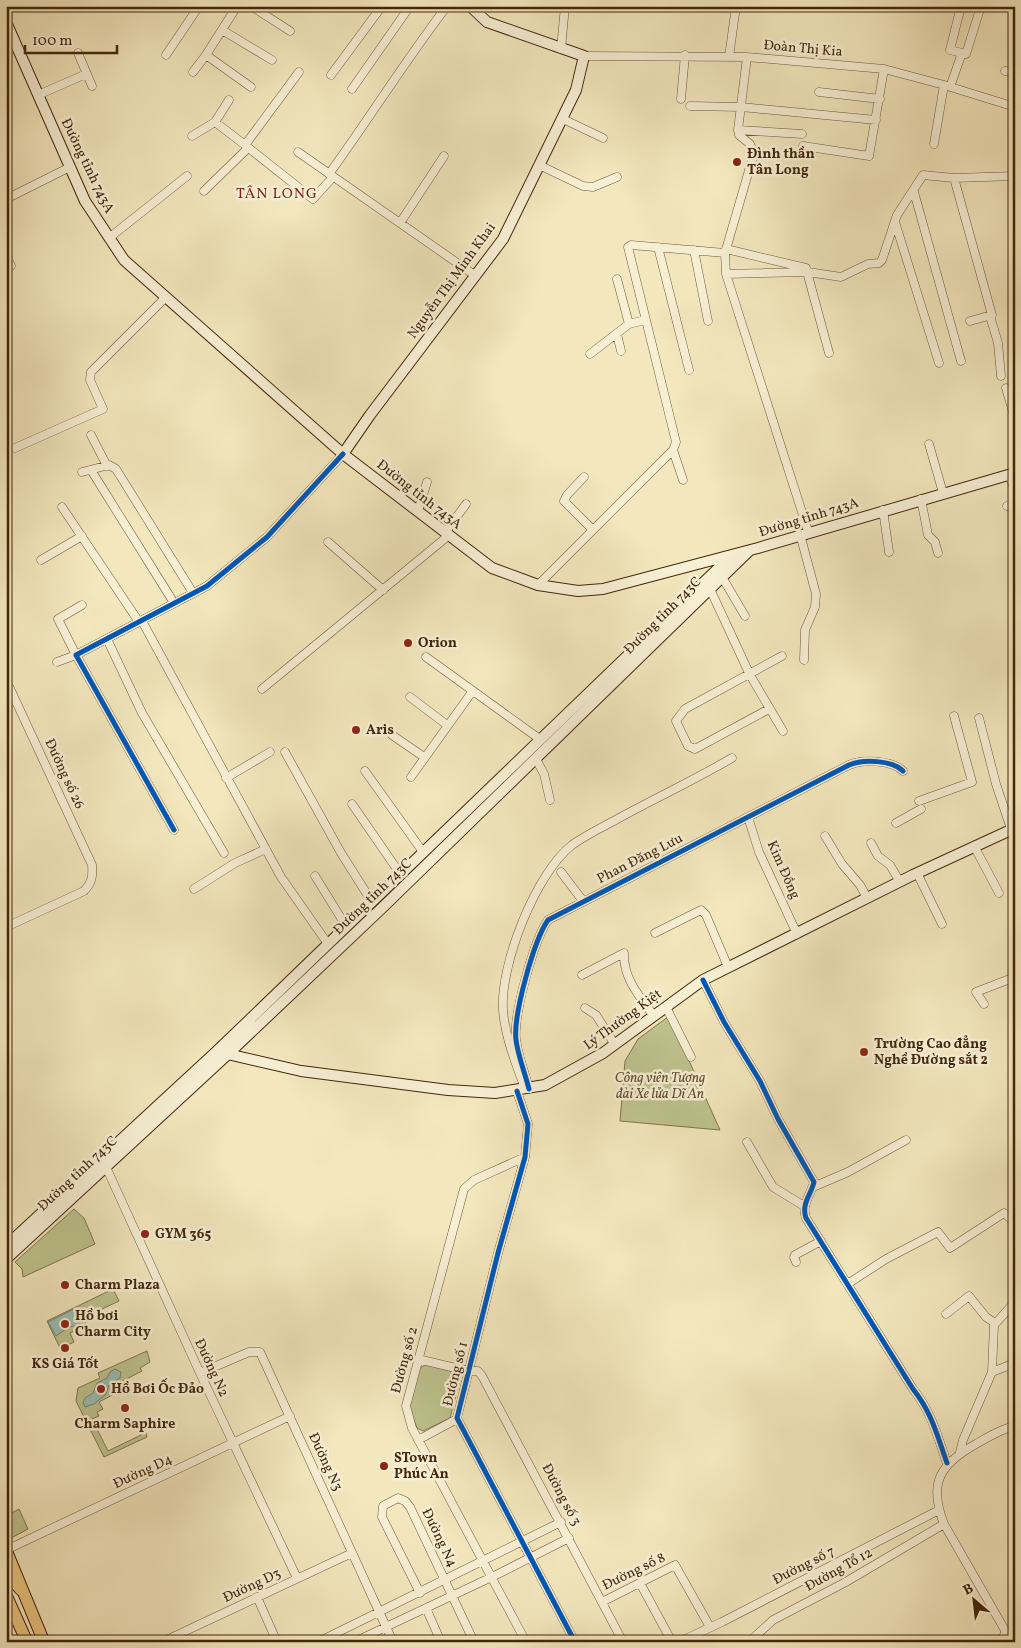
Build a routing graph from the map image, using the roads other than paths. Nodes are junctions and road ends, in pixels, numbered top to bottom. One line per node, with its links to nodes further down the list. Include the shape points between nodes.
1 (200, 6): 19 (street)
2 (238, 6): 13 (street)
3 (251, 6): 14 (street)
4 (382, 6): 32 (street)
5 (410, 6): 36 (street)
6 (447, 6): 59 (street)
7 (470, 6): 16 (main road, via 487,22)
8 (565, 6): 16 (street)
9 (736, 6): 23 (street)
10 (961, 6): 18 (street, via 950,50)
11 (981, 6): 18 (street, via 968,52)
12 (6, 22): 15 (main road, Đường tỉnh 743A)
13 (222, 30): 20 (street); 25 (street)
14 (290, 31)
15 (10, 41): 38 (main road, Đường tỉnh 743A)
16 (561, 49): 21 (main road)
17 (78, 53): 31 (street)
18 (962, 53): 34 (street)
19 (166, 55)
20 (206, 55): 28 (street); 35 (street)
21 (584, 56): 22 (street, Đoàn Thị Kia); 45 (main road, Nguyễn Thị Minh Khai, via 576,90)
22 (686, 56): 23 (street, Đoàn Thị Kia); 39 (street)
23 (729, 57): 24 (street, Đoàn Thị Kia)
24 (747, 57): 26 (street, Đoàn Thị Kia); 43 (street)
25 (272, 60)
26 (884, 69): 34 (street, Đoàn Thị Kia); 40 (street)
27 (1005, 71): 30 (street)
28 (193, 72)
29 (299, 72): 53 (street)
30 (1015, 73)
31 (86, 74): 33 (street); 38 (street)
32 (331, 75)
33 (92, 86)
34 (947, 86): 44 (street, Đoàn Thị Kia); 52 (street)
35 (251, 87)
36 (352, 89)
37 (819, 92): 40 (street)
38 (38, 95): 58 (main road, Đường tỉnh 743A)
39 (681, 99)
40 (880, 99): 46 (street)
41 (229, 100): 47 (street)
42 (690, 106): 43 (street)
43 (741, 107): 46 (street); 48 (street)
44 (1015, 108)
45 (563, 119): 51 (street); 57 (main road, Nguyễn Thị Minh Khai)
46 (876, 120): 54 (street, via 869,156)
47 (215, 122): 50 (street); 53 (street)
48 (738, 130): 49 (street); 72 (street, via 754,153)
49 (802, 134)
50 (192, 136)
51 (603, 138)
52 (934, 144)
53 (247, 146): 59 (street, via 313,199); 64 (street)
54 (803, 146)
55 (298, 152): 59 (street)
56 (444, 156): 68 (street)
57 (539, 164): 62 (street, via 583,186 593,187); 77 (main road, Nguyễn Thị Minh Khai, via 503,239)
58 (70, 167): 66 (street); 69 (main road, Đường tỉnh 743A, via 85,200)
59 (331, 175): 68 (street)
60 (187, 176): 69 (street)
61 (1015, 176): 63 (street)
62 (618, 177)
63 (954, 178): 65 (street, via 924,175); 80 (street)
64 (204, 190)
65 (914, 192): 67 (street); 89 (street)
66 (6, 199)
67 (894, 222): 75 (street, via 879,263 868,264 841,277); 90 (street)
68 (400, 224): 77 (street)
69 (109, 238): 79 (main road, Đường tỉnh 743A, via 124,260)
70 (658, 247): 71 (street); 81 (street, via 631,244 628,247); 91 (street)
71 (694, 250): 72 (street); 82 (street)
72 (726, 251): 75 (street, via 802,266); 76 (street)
73 (6, 256): 74 (street)
74 (11, 266)
75 (808, 272): 76 (street); 87 (street)
76 (726, 274): 115 (street)
77 (476, 276): 99 (main road, Nguyễn Thị Minh Khai)
78 (617, 279): 84 (street)
79 (165, 298): 97 (street, via 91,372 90,380 103,409); 99 (main road, Đường tỉnh 743A)
80 (990, 316): 83 (street); 92 (street, via 998,343)
81 (646, 320): 84 (street); 98 (street, via 675,433)
82 (708, 321)
83 (970, 321)
84 (629, 324): 85 (street)
85 (617, 334): 86 (street); 88 (street)
86 (621, 351)
87 (829, 353)
88 (590, 354)
89 (961, 361)
90 (939, 363)
91 (689, 370)
92 (1001, 376)
93 (1006, 388): 94 (street)
94 (1015, 419)
95 (91, 435): 100 (street)
96 (929, 444): 108 (street)
97 (16, 448)
98 (673, 450): 105 (street); 114 (street)
99 (343, 454): 113 (main road, Đường tỉnh 743A); 129 (street, via 267,537 207,586)
100 (107, 466): 101 (street); 129 (street, via 116,469)
101 (91, 470): 102 (street); 130 (street)
102 (82, 472)
103 (1012, 473): 107 (street); 108 (main road, Đường tỉnh 743A)
104 (584, 476): 114 (street, via 564,501)
105 (683, 480)
106 (427, 482): 113 (street)
107 (1015, 491)
108 (943, 493): 109 (main road, Đường tỉnh 743A)
109 (921, 499): 112 (main road, Đường tỉnh 743A); 121 (street, via 928,535 935,542)
110 (466, 504): 116 (street)
111 (62, 507): 117 (street)
112 (882, 510): 115 (main road, Đường tỉnh 743A); 120 (street)
113 (418, 511): 116 (main road, Đường tỉnh 743A)
114 (592, 529): 126 (street)
115 (804, 533): 119 (main road, Đường tỉnh 743A); 138 (street, via 816,594 815,607 805,630)
116 (447, 534): 126 (main road, Đường tỉnh 743A, via 492,568); 128 (street)
117 (82, 536): 123 (street); 133 (street)
118 (328, 542): 128 (street)
119 (751, 549): 122 (main road, Đường tỉnh 743A); 125 (main road, Đường tỉnh 743C)
120 (889, 552)
121 (938, 553)
122 (733, 554): 124 (main road, Đường tỉnh 743A); 125 (main road, Đường tỉnh 743C)
123 (41, 560)
124 (707, 561): 125 (main road); 126 (main road, Đường tỉnh 743A, via 592,591)
125 (722, 573): 127 (main road, Đường tỉnh 743C); 132 (street); 151 (main road, Đường tỉnh 743C)
126 (538, 585)
127 (710, 589): 140 (street); 156 (main road, Đường tỉnh 743C)
128 (383, 590): 142 (street)
129 (193, 593): 130 (street)
130 (174, 603): 133 (street)
131 (82, 605): 135 (street, via 58,619)
132 (744, 616)
133 (141, 622): 134 (street); 160 (street)
134 (107, 639): 135 (street); 174 (street, via 142,712)
135 (76, 655): 139 (street); 168 (street)
136 (782, 656): 140 (street)
137 (426, 657): 143 (street)
138 (804, 660)
139 (57, 662)
140 (750, 675): 145 (street); 145 (street, via 685,710 676,721 688,746 695,749)
141 (6, 680): 187 (street, Đường số 26, via 92,865 92,880 84,891)
142 (262, 689)
143 (472, 692): 148 (street); 151 (street)
144 (410, 697): 148 (street)
145 (769, 709): 149 (street)
146 (954, 716): 162 (street, via 972,782)
147 (979, 718): 167 (street, via 996,784)
148 (447, 725): 154 (street)
149 (783, 731)
150 (392, 734): 154 (street)
151 (541, 740): 173 (main road, Đường tỉnh 743C)
152 (270, 752): 160 (street)
153 (285, 752): 184 (street)
154 (424, 758): 159 (street)
155 (732, 758): 203 (street, via 588,835 564,852 544,881 512,951 503,1000 506,1033)
156 (536, 759): 161 (street, via 544,774); 201 (main road, Đường tỉnh 743C)
157 (365, 771): 173 (street)
158 (903, 771): 165 (street, Phan Đăng Lưu, via 899,767 858,761)
159 (411, 777)
160 (226, 778): 172 (street)
161 (550, 800)
162 (919, 801)
163 (352, 804): 177 (street)
164 (921, 809): 166 (street)
165 (748, 817): 183 (street, Phan Đăng Lưu); 189 (street, Kim Đồng)
166 (896, 823)
167 (1013, 829): 171 (main road, Lý Thường Kiệt)
168 (174, 830)
169 (825, 836): 182 (street)
170 (871, 842): 179 (street, via 878,856 890,865)
171 (974, 846): 176 (main road, Lý Thường Kiệt); 181 (street)
172 (266, 849): 180 (street); 190 (street, via 281,877)
173 (423, 852): 177 (main road, Đường tỉnh 743C)
174 (224, 853)
175 (561, 872): 183 (street)
176 (917, 873): 179 (main road, Lý Thường Kiệt); 185 (street)
177 (400, 875): 184 (main road, Đường tỉnh 743C)
178 (315, 876): 186 (street)
179 (900, 882): 182 (main road, Lý Thường Kiệt)
180 (194, 888)
181 (999, 893)
182 (867, 898): 189 (main road, Lý Thường Kiệt)
183 (583, 901): 203 (street, Phan Đăng Lưu, via 548,920 542,927 517,1015 516,1040)
184 (372, 902): 186 (main road, Đường tỉnh 743C)
185 (942, 924)
186 (346, 926): 190 (main road, Đường tỉnh 743C)
187 (6, 927)
188 (655, 933): 191 (street, via 701,910)
189 (797, 934): 191 (main road, Lý Thường Kiệt)
190 (328, 944): 200 (main road, Đường tỉnh 743C)
191 (728, 968): 194 (main road, Lý Thường Kiệt)
192 (582, 975): 198 (street, via 624,953 628,980)
193 (1015, 977): 195 (street, via 976,992)
194 (702, 980): 196 (main road, Lý Thường Kiệt); 208 (street, via 760,1081 814,1182)
195 (984, 1004)
196 (666, 1007): 198 (main road, Lý Thường Kiệt); 202 (street)
197 (585, 1008): 199 (street, via 596,1015)
198 (654, 1016): 199 (main road, Lý Thường Kiệt)
199 (615, 1045): 203 (main road, Lý Thường Kiệt, via 561,1078)
200 (216, 1052): 201 (main road, Lý Thường Kiệt); 207 (main road, Đường tỉnh 743C)
201 (228, 1054): 203 (main road, Lý Thường Kiệt, via 301,1071 386,1083 482,1094); 207 (main road, Đường tỉnh 743C)
202 (691, 1057)
203 (524, 1090): 206 (street, Đường số 1, via 528,1124)
204 (906, 1140): 208 (street, via 848,1172)
205 (747, 1142): 209 (street, via 771,1185)
206 (525, 1157): 219 (street, Đường số 2, via 474,1180 464,1189); 221 (street, Đường số 1)
207 (102, 1163): 212 (main road, Đường tỉnh 743C); 213 (main road, Đường tỉnh 743C); 223 (street, Đường N2)
208 (813, 1186): 209 (street)
209 (804, 1206): 211 (street, via 806,1218)
210 (1015, 1223): 215 (street, via 1004,1213 950,1248 938,1232)
211 (821, 1241): 214 (street, via 794,1256); 215 (street)
212 (6, 1246)
213 (6, 1259)
214 (796, 1262)
215 (849, 1283): 230 (street, via 926,1406)
216 (1015, 1302): 218 (street)
217 (946, 1314): 218 (street, via 969,1296)
218 (995, 1323): 222 (street)
219 (418, 1359): 221 (street); 227 (street, Đường số 2, via 406,1406)
220 (1015, 1363): 222 (street)
221 (468, 1371): 225 (street, Đường số 1); 232 (street, Đường số 3, via 478,1371 482,1376)
222 (992, 1372): 229 (street, via 962,1440)
223 (200, 1373): 224 (street, Đường N3, via 249,1352 260,1352); 228 (street, Đường N2)
224 (290, 1416): 228 (street, Đường D4); 237 (street, Đường N3)
225 (457, 1419): 227 (street); 235 (street, Đường số 1)
226 (1015, 1426): 229 (street, via 996,1432)
227 (418, 1440): 239 (street, Đường số 2)
228 (233, 1442): 236 (street, Đường D4); 242 (street, Đường N2)
229 (960, 1452): 230 (street)
230 (947, 1463): 231 (street, via 937,1490)
231 (939, 1510): 233 (street); 254 (street, Đường số 7)
232 (561, 1522): 234 (street, Đường số 3); 235 (street)
233 (944, 1524): 255 (street); 270 (street, Đường Tổ 12, via 773,1620)
234 (569, 1538): 238 (street); 250 (street, Đường số 3)
235 (523, 1542): 238 (street, Đường số 1); 239 (street)
236 (6, 1550): 245 (main road, via 19,1577)
237 (352, 1553): 242 (street, Đường D3); 252 (street, Đường N3)
238 (531, 1558): 241 (street); 266 (street, Đường số 1)
239 (485, 1561): 241 (street, Đường số 2); 243 (street)
240 (6, 1569): 245 (main road)
241 (492, 1576): 247 (street); 265 (street, Đường số 2)
242 (297, 1578): 249 (street, Đường D3)
243 (445, 1581): 246 (street); 246 (street, Đường N4, via 410,1507 398,1498 383,1506 382,1517); 247 (street, Đường N4)
244 (640, 1583): 250 (street, Đường số 8); 254 (street, Đường số 8, via 677,1566); 268 (street)
245 (21, 1590): 257 (main road)
246 (420, 1593): 252 (street)
247 (453, 1595): 251 (street); 264 (street, Đường N4)
248 (6, 1596): 256 (main road)
249 (257, 1597): 258 (street, Đường D3); 259 (street)
250 (602, 1602): 267 (street, Đường số 3)
251 (426, 1608): 253 (street); 263 (street)
252 (379, 1612): 253 (street, Đường N3); 260 (street)
253 (386, 1627): 261 (street); 262 (street, Đường N3)
254 (710, 1627): 269 (street, Đường số 7)
255 (1011, 1632): 271 (street)
256 (27, 1642)
257 (44, 1642)
258 (162, 1642)
259 (277, 1642)
260 (318, 1642)
261 (354, 1642)
262 (393, 1642)
263 (441, 1642)
264 (474, 1642)
265 (526, 1642)
266 (575, 1642)
267 (623, 1642)
268 (672, 1642)
269 (679, 1642)
270 (749, 1642)
271 (1000, 1642)

